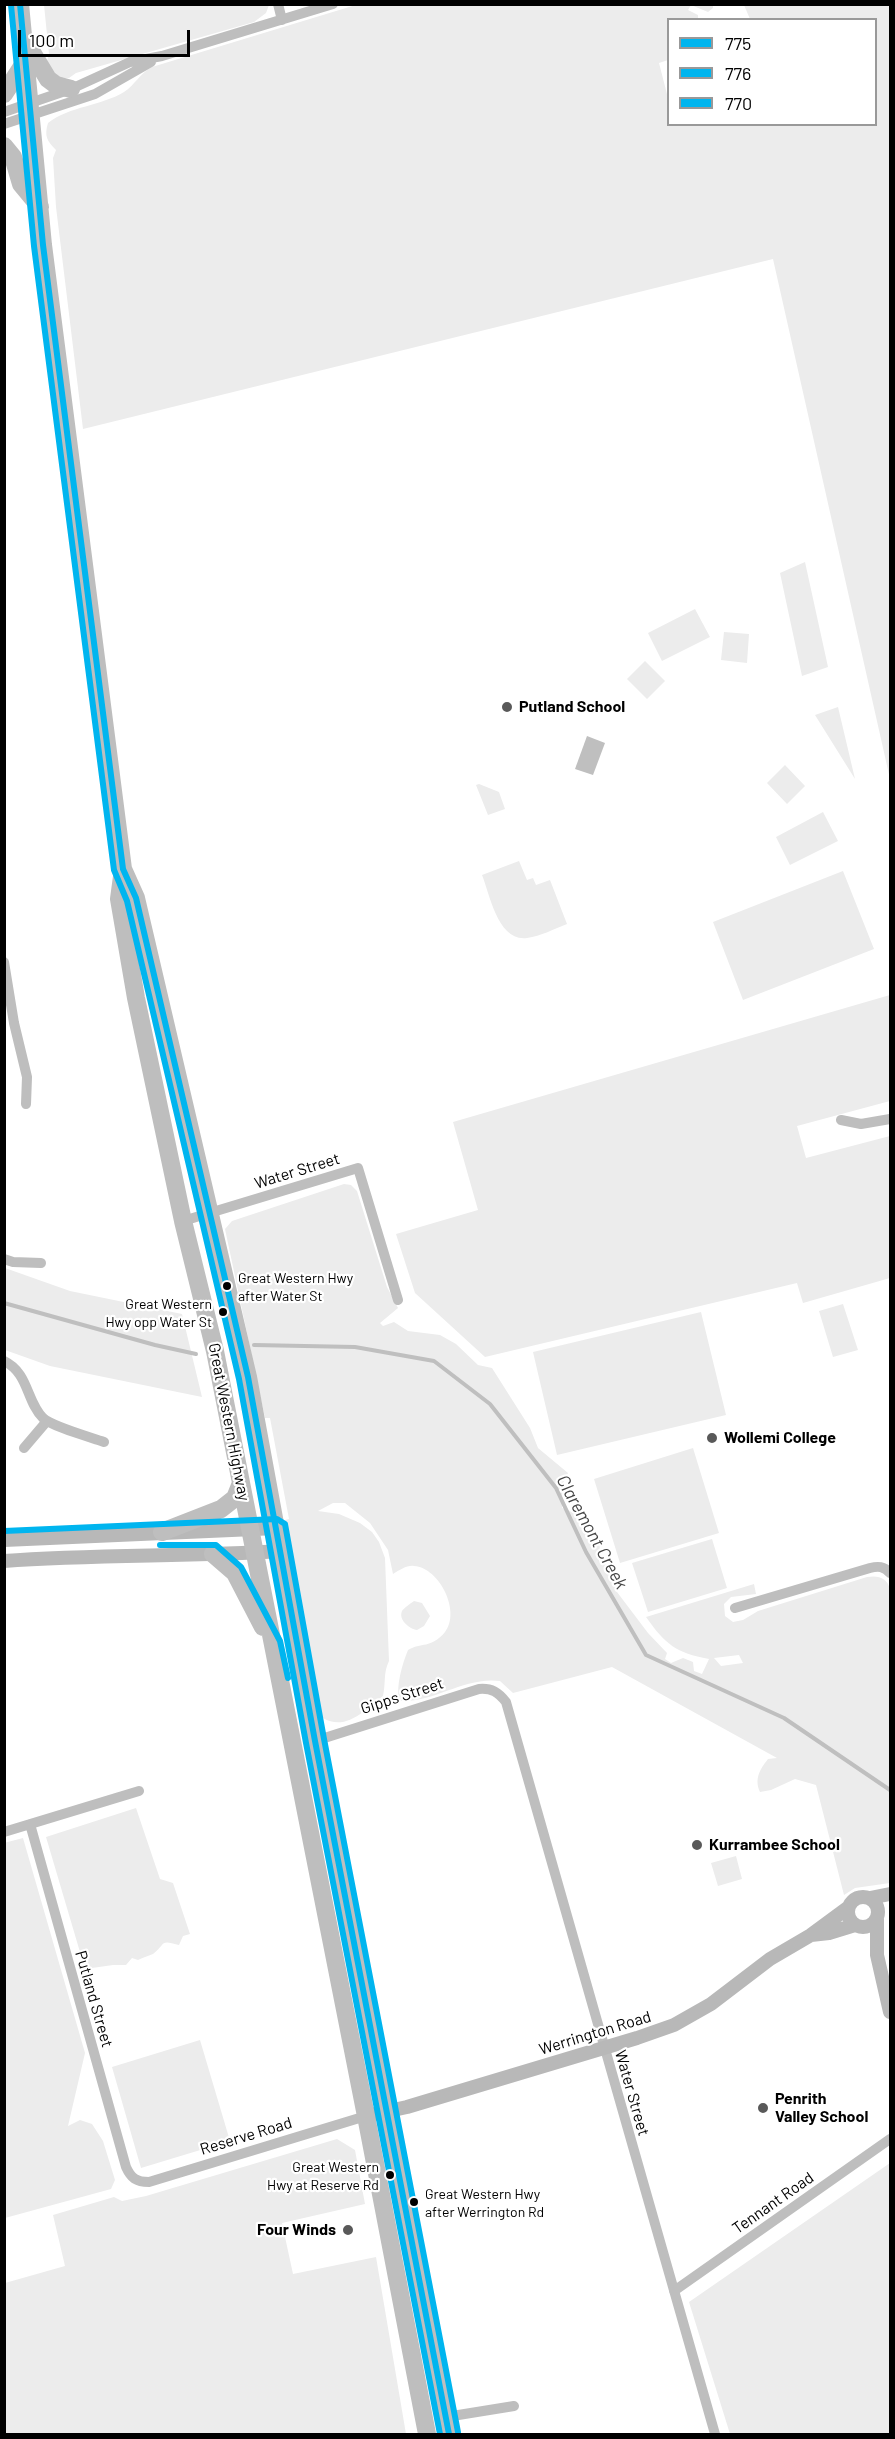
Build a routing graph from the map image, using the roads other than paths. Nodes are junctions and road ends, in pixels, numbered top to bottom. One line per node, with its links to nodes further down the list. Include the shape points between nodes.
1 (20, 4): 5 (highway, Great Western Highway)
2 (278, 4): 4 (street)
3 (333, 4): 4 (street)
4 (282, 20): 6 (street)
5 (23, 38): 7 (highway, Great Western Highway); 8 (highway, via 48,79)
6 (162, 56): 8 (street, via 130,62); 10 (street, via 95,94)
7 (25, 62): 9 (highway); 10 (highway, Great Western Highway)
8 (71, 88): 10 (street)
9 (4, 94)
10 (29, 110): 11 (street); 12 (street); 14 (highway, Great Western Highway)
11 (4, 112)
12 (4, 124)
13 (4, 146): 14 (highway, via 13,157 21,184)
14 (40, 207): 15 (highway, Great Western Highway)
15 (123, 869): 20 (highway, Great Western Highway, via 136,898); 21 (highway, Great Western Highway, via 119,899 132,976)
16 (4, 962): 17 (street, via 27,1077)
17 (26, 1104)
18 (891, 1119): 19 (street, via 861,1124)
19 (841, 1120)
20 (211, 1213): 21 (street, Water Street); 24 (street, Water Street, via 358,1168); 30 (highway, Great Western Highway)
21 (183, 1221): 29 (highway, Great Western Highway, via 215,1351)
22 (4, 1259): 23 (street)
23 (41, 1263)
24 (398, 1300)
25 (4, 1361): 26 (street, via 21,1375 37,1410)
26 (47, 1421): 27 (street); 28 (street)
27 (104, 1442)
28 (24, 1448)
29 (241, 1483): 31 (highway, Great Western Highway); 32 (highway, via 235,1498 221,1509)
30 (277, 1528): 31 (main road); 34 (highway, Great Western Highway)
31 (250, 1529): 32 (main road); 35 (highway, Great Western Highway)
32 (162, 1532): 33 (main road)
33 (4, 1540)
34 (281, 1551): 35 (main road); 42 (highway, Great Western Highway)
35 (255, 1552): 36 (main road); 40 (highway, Great Western Highway)
36 (213, 1554): 37 (main road); 40 (highway, via 235,1574)
37 (4, 1561)
38 (891, 1573): 39 (street, via 878,1566)
39 (735, 1608)
40 (272, 1644): 56 (highway, Great Western Highway)
41 (498, 1692): 42 (street, Gipps Street, via 479,1689); 54 (street, Water Street, via 510,1711)
42 (315, 1741): 55 (highway, Great Western Highway)
43 (139, 1791): 44 (street)
44 (30, 1824): 45 (street); 58 (street, Putland Street, via 126,2167)
45 (4, 1832)
46 (891, 1894): 47 (main road)
47 (870, 1898): 48 (main road, via 860,1897); 49 (main road)
48 (849, 1907): 50 (main road, via 849,1917); 51 (main road, Werrington Road)
49 (882, 1914): 50 (main road, via 869,1926); 52 (main road)
50 (857, 1926): 51 (main road, Werrington Road); 52 (main road)
51 (811, 1935): 54 (main road, Werrington Road, via 776,1954 694,2014 656,2032)
52 (877, 1955): 53 (main road)
53 (891, 2012)
54 (604, 2048): 55 (main road, Werrington Road); 59 (street, Water Street)
55 (387, 2111): 56 (main road, Werrington Road); 61 (highway, Great Western Highway)
56 (366, 2116): 58 (street, Reserve Road, via 148,2182); 62 (highway, Great Western Highway)
57 (891, 2139): 59 (street, Tennant Road)
58 (135, 2179)
59 (674, 2291): 63 (street, Water Street)
60 (514, 2406): 61 (street)
61 (448, 2426)
62 (427, 2434)
63 (715, 2434)

